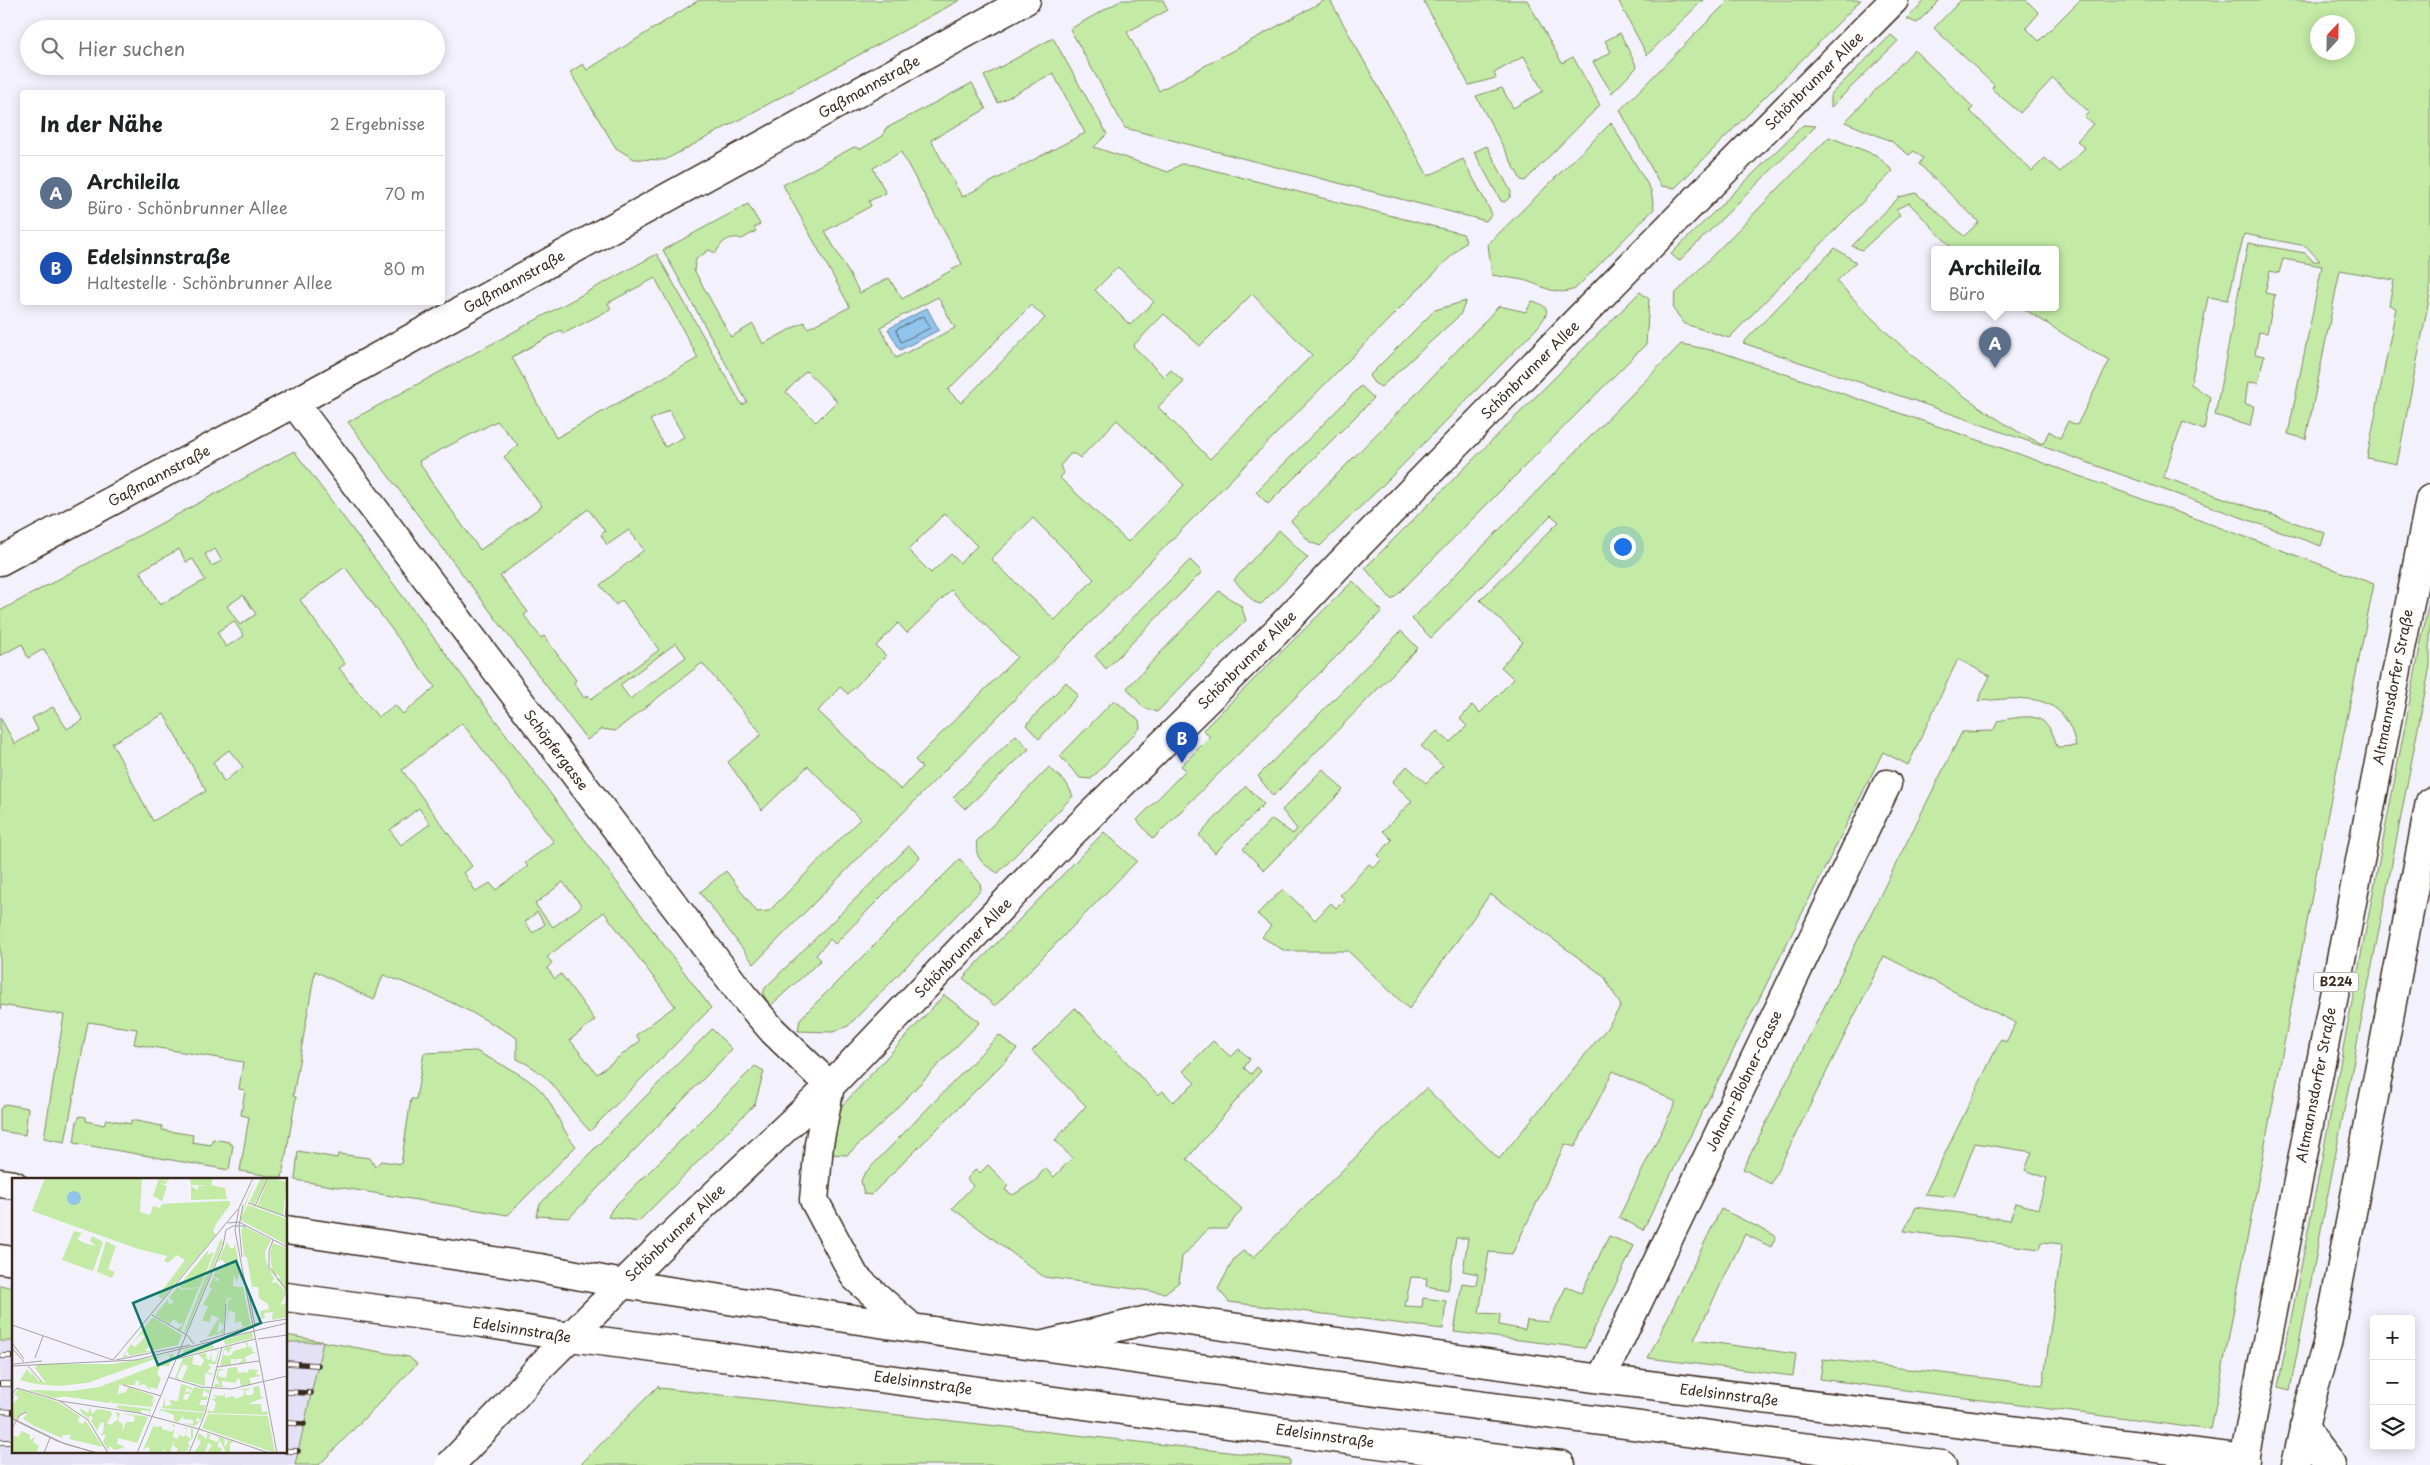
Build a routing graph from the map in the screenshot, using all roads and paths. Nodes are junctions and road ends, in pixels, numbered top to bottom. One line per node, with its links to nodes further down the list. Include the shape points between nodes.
1 (1026, 0): 3 (street, Gaßmannstraße)
2 (1894, 0): 8 (street, Schönbrunner Allee, via 1642,254 1276,632 1068,836)
3 (294, 403): 5 (street, Gaßmannstraße); 8 (street, Schöpfergasse, via 743,996 773,1031)
4 (2430, 499): 17 (street, Altmannsdorfer Straße / B224)
5 (0, 561)
6 (1887, 784): 15 (street, Johann-Blobner-Gasse)
7 (2430, 802): 16 (street, via 2327,1344)
8 (830, 1086): 10 (street, Schönbrunner Allee); 12 (street, via 819,1144 814,1200 855,1277)
9 (288, 1230): 10 (street, Edelsinnstraße, via 540,1268)
10 (623, 1284): 12 (street, Edelsinnstraße); 13 (street, Schönbrunner Allee)
11 (288, 1297): 13 (street, Edelsinnstraße)
12 (912, 1328): 14 (street, Edelsinnstraße)
13 (570, 1337): 18 (street, Schönbrunner Allee, bridge); 19 (street, Edelsinnstraße)
14 (1038, 1346): 15 (street, Edelsinnstraße, via 1160,1316); 20 (street, Edelsinnstraße)
15 (1602, 1379): 17 (street, Edelsinnstraße)
16 (2304, 1426): 21 (street); 22 (street)
17 (2244, 1462)
18 (450, 1465)
19 (1561, 1465)
20 (1942, 1465)
21 (2296, 1465)
22 (2331, 1465)

